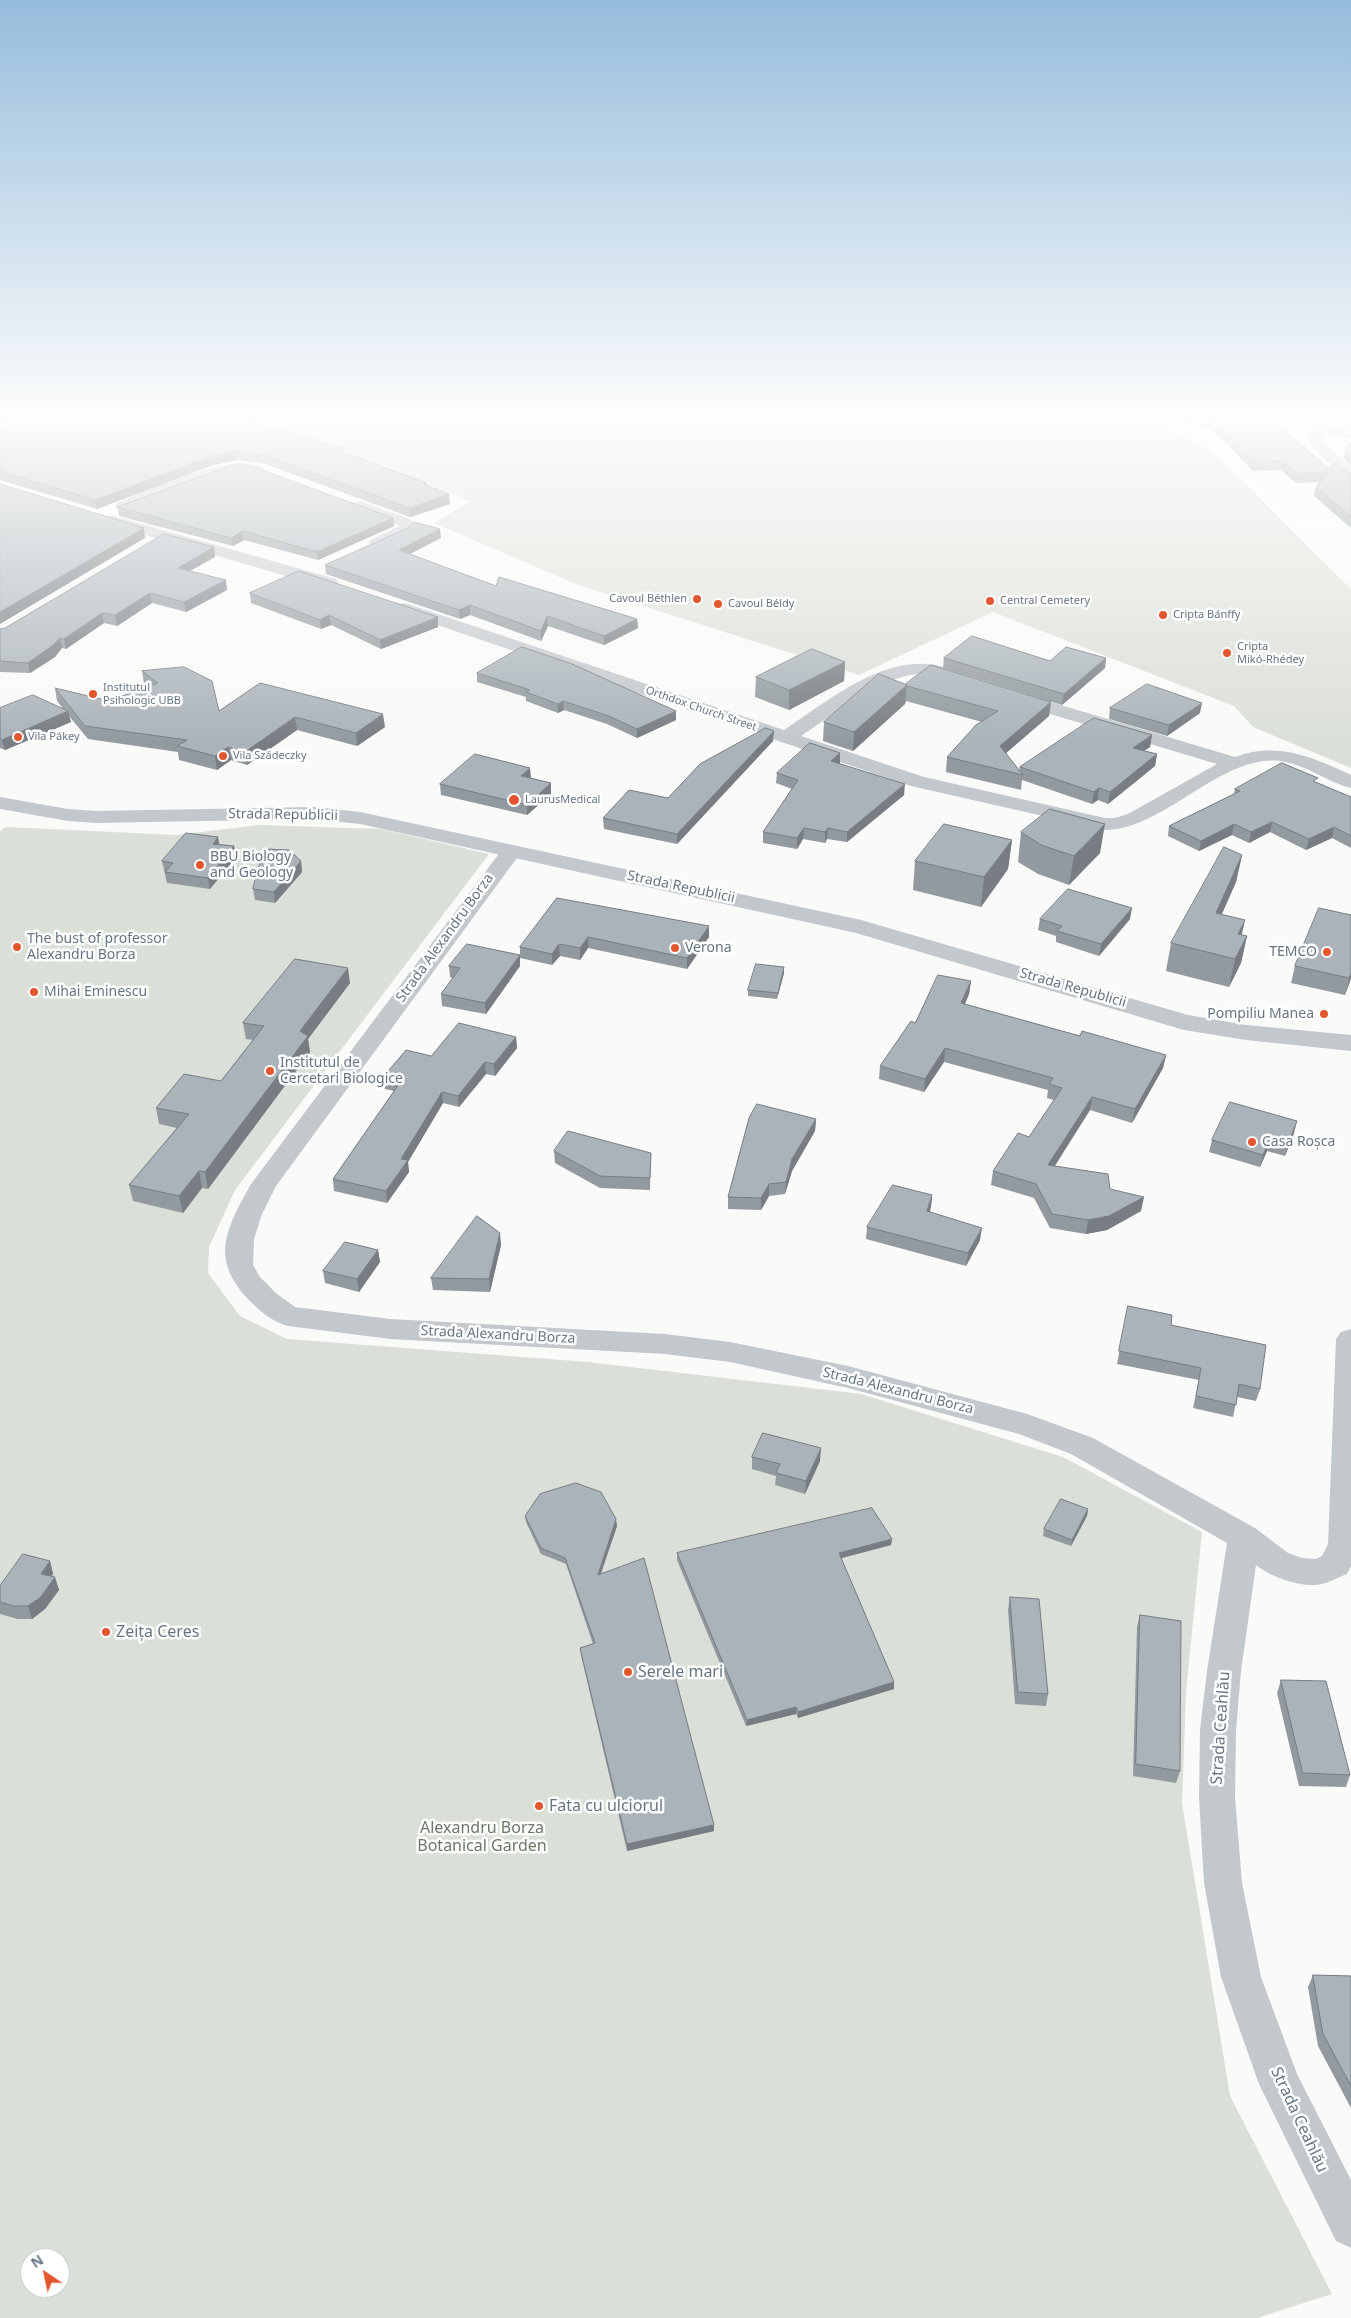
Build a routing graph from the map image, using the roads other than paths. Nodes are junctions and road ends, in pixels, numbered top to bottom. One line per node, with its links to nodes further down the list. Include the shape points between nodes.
1 (137, 528): 3 (street)
2 (406, 528): 5 (street)
3 (163, 536): 4 (street); 7 (street)
4 (146, 546)
5 (367, 548)
6 (324, 567): 7 (street)
7 (306, 574): 8 (street)
8 (344, 587)
9 (391, 603): 12 (street, Orthdox Church Street)
10 (980, 686): 12 (street, via 934,671 910,668 870,685)
11 (999, 692): 13 (street)
12 (785, 738): 13 (street, Orthdox Church Street, via 918,782 1111,825 1135,818)
13 (1234, 763): 14 (street, Orthdox Church Street, via 1257,755 1280,755)
14 (1351, 782)
15 (0, 803): 16 (street, Strada Republicii, via 68,816 96,817 339,815)
16 (511, 851): 17 (street, Strada Republicii, via 861,927 1200,1025 1247,1034); 19 (street, Strada Alexandru Borza, via 264,1184 248,1214 240,1240 239,1265 249,1283 267,1301 288,1316 326,1322 490,1336 665,1344 730,1352 848,1377 1027,1425 1082,1446)
17 (1351, 1043)
18 (1351, 1339): 19 (street, via 1344,1544 1335,1565 1318,1572 1302,1571 1276,1562)
19 (1244, 1537): 20 (street, Strada Ceahlău, via 1218,1730 1217,1796 1224,1883 1241,1977 1280,2084)
20 (1351, 2226)

